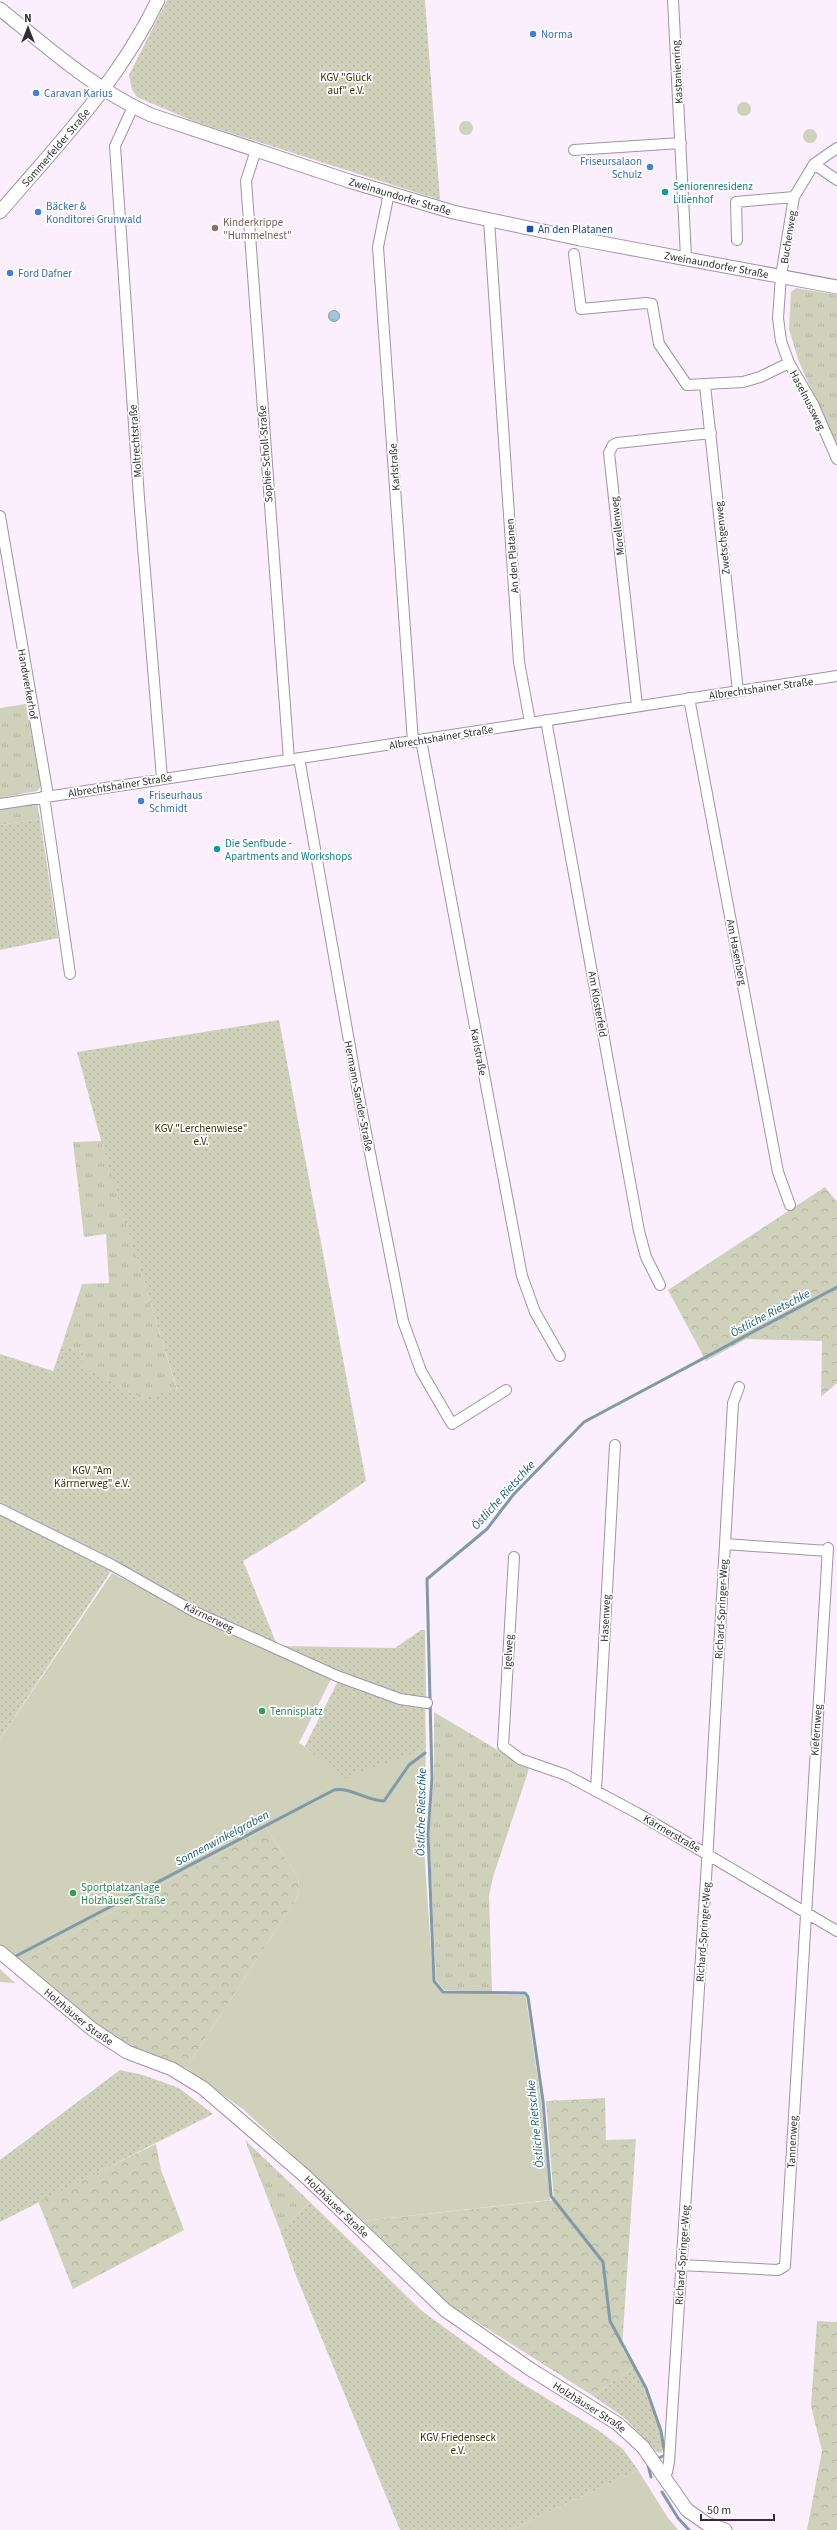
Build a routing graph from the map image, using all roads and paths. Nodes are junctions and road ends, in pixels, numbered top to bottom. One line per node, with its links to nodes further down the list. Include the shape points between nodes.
1 (158, 0): 4 (main road, Sommerfelder Straße)
2 (673, 0): 6 (street, Kastanienring)
3 (0, 9): 4 (main road, Zweinaundorfer Straße)
4 (105, 89): 5 (main road, Zweinaundorfer Straße); 14 (main road, Sommerfelder Straße)
5 (133, 107): 8 (main road, Zweinaundorfer Straße); 36 (street, Moltrechtstraße, via 115,146)
6 (681, 143): 9 (street); 18 (street, Kastanienring)
7 (837, 148): 10 (street, Buchenweg)
8 (256, 150): 12 (main road, Zweinaundorfer Straße); 35 (street, Sophie-Scholl-Straße, via 246,181)
9 (574, 150)
10 (814, 164): 11 (street); 13 (street, Buchenweg)
11 (837, 180)
12 (389, 193): 15 (main road, Zweinaundorfer Straße); 33 (street, Karlstraße, via 378,247)
13 (794, 197): 16 (street, Buchenweg, via 736,202); 19 (street, Buchenweg)
14 (0, 212)
15 (489, 220): 18 (main road, Zweinaundorfer Straße); 32 (street, An den Platanen, via 519,662)
16 (737, 240)
17 (574, 254): 22 (street, via 581,309 652,304 657,340 673,366 687,385)
18 (686, 257): 19 (main road, Zweinaundorfer Straße)
19 (781, 276): 20 (main road, Zweinaundorfer Straße); 21 (street, Buchenweg, via 778,318 781,341)
20 (837, 287)
21 (789, 363): 22 (street, via 749,381); 24 (street, Haselnussweg, via 813,404)
22 (705, 385): 23 (street, Zwetschgenweg)
23 (710, 433): 28 (street, Zwetschgenweg); 30 (street, Morellenweg, via 617,443 609,453)
24 (837, 459)
25 (0, 516): 26 (street, Handwerkerhof)
26 (4, 574): 37 (street, Handwerkerhof)
27 (837, 676): 28 (street, Albrechtshainer Straße)
28 (738, 691): 29 (street, Albrechtshainer Straße)
29 (689, 698): 30 (street, Albrechtshainer Straße); 40 (street, Am Hasenberg, via 778,1172)
30 (637, 706): 31 (street, Albrechtshainer Straße)
31 (546, 720): 32 (street, Albrechtshainer Straße); 41 (street, Am Klosterfeld, via 639,1231 646,1257)
32 (530, 722): 33 (street, Albrechtshainer Straße)
33 (417, 741): 34 (street, Albrechtshainer Straße); 42 (street, Karlstraße, via 522,1276 535,1312)
34 (299, 758): 35 (street, Albrechtshainer Straße); 44 (street, Hermann-Sander-Straße, via 358,1092 403,1321 422,1371 452,1424)
35 (289, 760): 36 (street, Albrechtshainer Straße)
36 (162, 778): 37 (street, Albrechtshainer Straße)
37 (46, 796): 38 (street, Albrechtshainer Straße); 39 (street)
38 (0, 804)
39 (70, 974)
40 (790, 1204)
41 (660, 1285)
42 (560, 1356)
43 (740, 1387): 47 (street, Richard-Springer-Weg, via 733,1403)
44 (506, 1390)
45 (615, 1445): 51 (street, Hasenweg)
46 (0, 1509): 49 (street, Kärrnerweg, via 195,1612 337,1676 400,1699)
47 (725, 1544): 52 (street, Richard-Springer-Weg); 53 (street, Kiefernweg, via 828,1550)
48 (514, 1557): 50 (street, Igelweg)
49 (427, 1703)
50 (503, 1746): 51 (street, Kärrnerstraße, via 520,1760 535,1766 549,1767)
51 (596, 1790): 52 (street, Kärrnerstraße)
52 (708, 1854): 53 (street, Kärrnerstraße); 56 (street, Richard-Springer-Weg)
53 (805, 1912): 54 (street, Kärrnerstraße); 56 (street, Tannenweg, via 785,2266 778,2270)
54 (837, 1931)
55 (0, 1952): 57 (main road, Holzhäuser Straße, via 92,2029 127,2052 172,2069 203,2088 305,2176 445,2310 530,2369 618,2424 643,2447)
56 (681, 2264): 57 (street, Richard-Springer-Weg, via 669,2462 667,2472)
57 (662, 2476): 58 (main road, Holzhäuser Straße, via 687,2510 707,2524)
58 (725, 2530)

